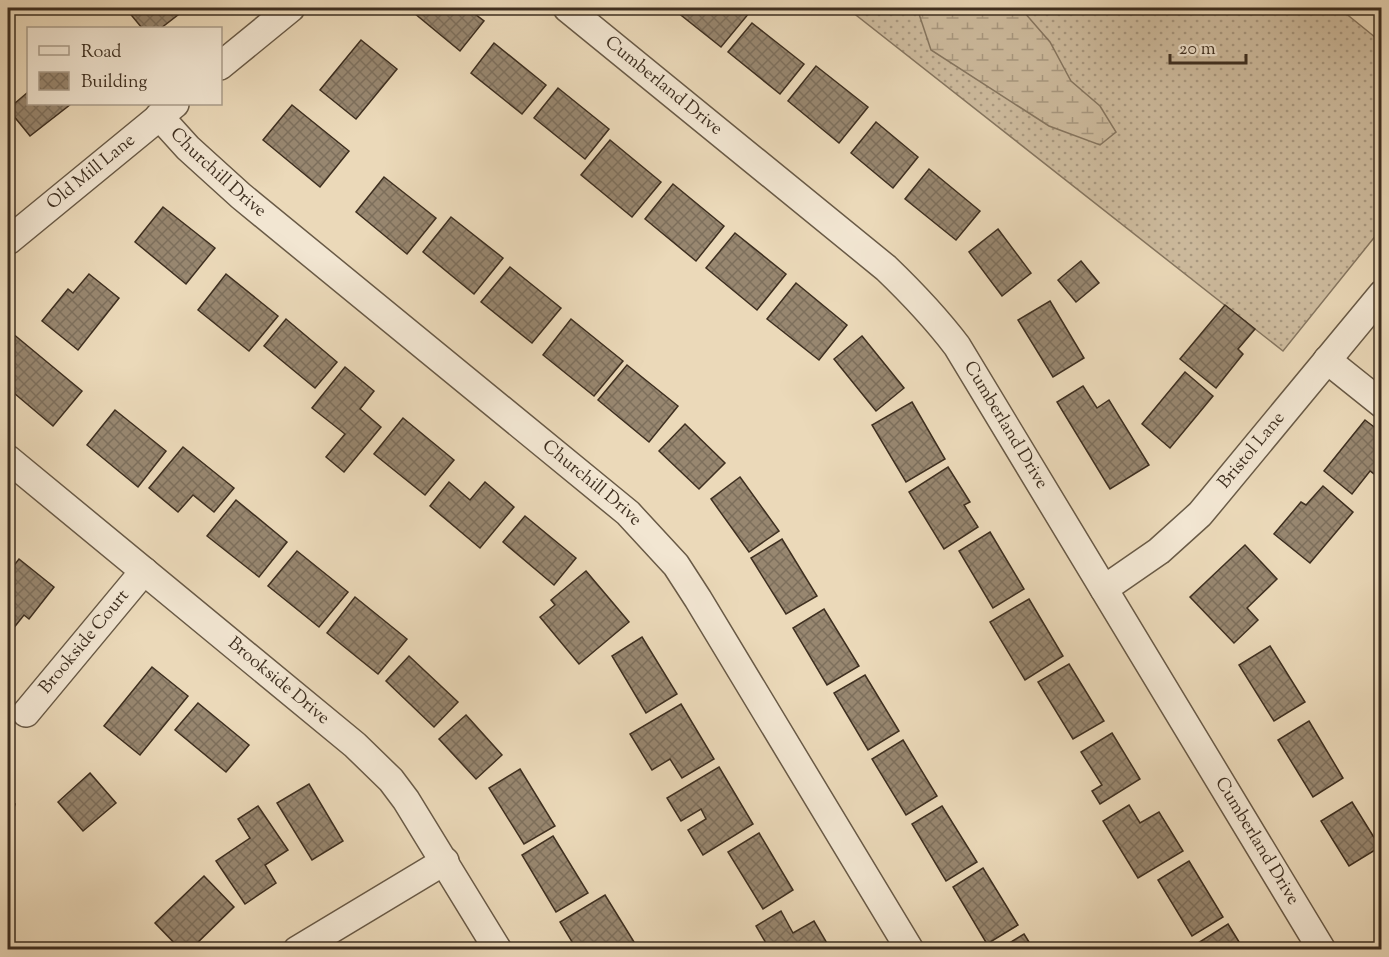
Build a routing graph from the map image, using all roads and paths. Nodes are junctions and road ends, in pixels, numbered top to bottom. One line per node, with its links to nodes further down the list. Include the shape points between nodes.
1 (291, 8): 3 (street)
2 (567, 8): 11 (street, Cumberland Drive, via 886,268 923,304 957,346)
3 (222, 64)
4 (167, 110): 5 (street, Old Mill Lane); 16 (street, Churchill Drive, via 188,148 241,196 588,479 656,541 698,599)
5 (8, 241)
6 (1382, 294): 7 (street, Bristol Lane)
7 (1327, 360): 8 (street); 11 (street, Bristol Lane, via 1200,514 1159,551)
8 (1382, 404)
9 (8, 459): 10 (street, Brookside Drive)
10 (144, 571): 12 (street, Brookside Court); 13 (street, Brookside Drive, via 375,763 406,800)
11 (1104, 589): 17 (street, Cumberland Drive)
12 (26, 713)
13 (444, 861): 14 (street); 15 (street, Brookside Drive)
14 (297, 950)
15 (498, 950)
16 (910, 950)
17 (1322, 950)

